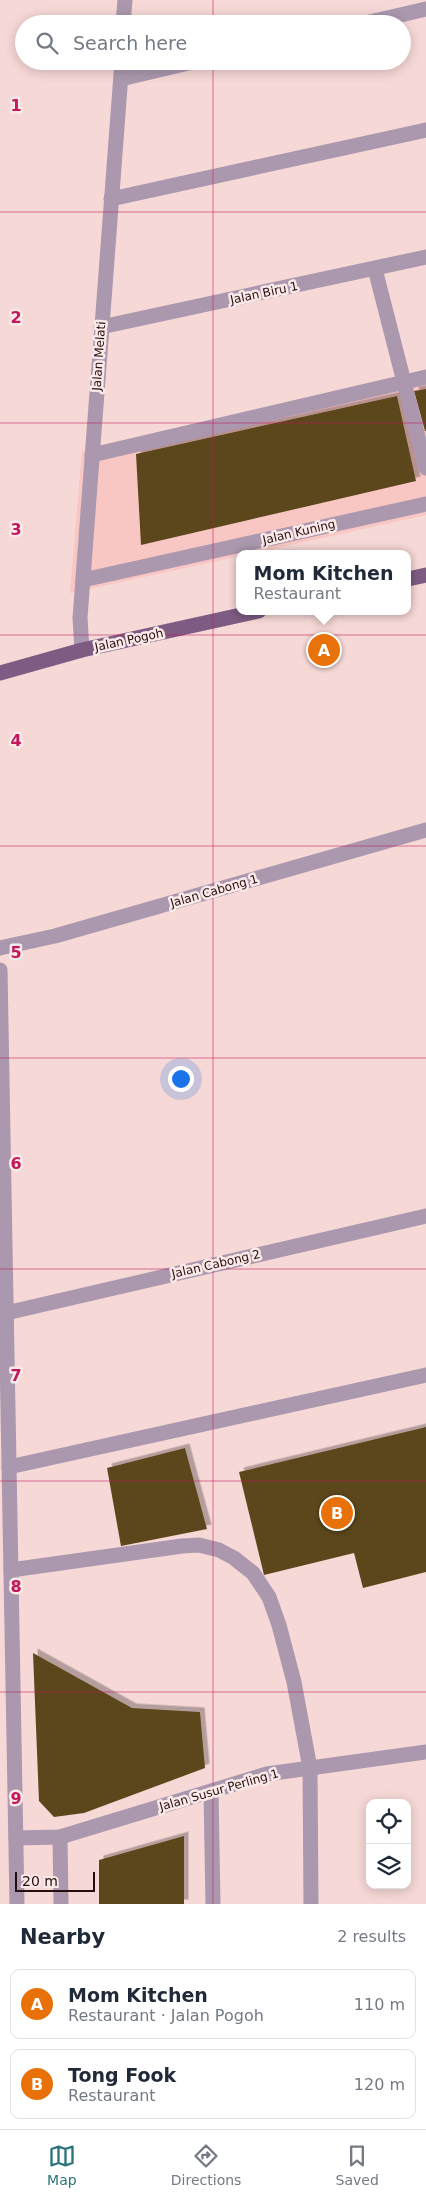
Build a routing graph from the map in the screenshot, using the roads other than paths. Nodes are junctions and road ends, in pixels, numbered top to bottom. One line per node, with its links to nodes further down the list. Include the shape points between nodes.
1 (124, 0): 3 (street)
2 (426, 9): 4 (street)
3 (123, 15)
4 (400, 15)
5 (122, 70): 7 (street, Jalan Melati)
6 (159, 70): 7 (street)
7 (121, 79): 9 (street, Jalan Melati)
8 (426, 130): 9 (street)
9 (112, 199): 12 (street, Jalan Melati)
10 (426, 258): 11 (street, Jalan Biru 1)
11 (375, 269): 12 (street, Jalan Biru 1); 14 (street)
12 (101, 327): 15 (street, Jalan Melati)
13 (426, 377): 14 (street)
14 (403, 382): 15 (street); 16 (street)
15 (92, 455): 20 (street, Jalan Melati)
16 (426, 468)
17 (426, 504): 20 (street, Jalan Kuning)
18 (426, 574): 19 (main road)
19 (411, 578)
20 (83, 580): 22 (street, Jalan Melati)
21 (242, 615): 22 (main road, Jalan Pogoh)
22 (82, 650): 23 (main road, Jalan Pogoh)
23 (0, 673)
24 (426, 830): 25 (street, Jalan Cabong 1, via 64,933)
25 (0, 948)
26 (0, 970): 28 (street)
27 (426, 1216): 28 (street, Jalan Cabong 2)
28 (6, 1313): 30 (street)
29 (426, 1375): 30 (street)
30 (9, 1467): 31 (street)
31 (11, 1570): 33 (street, via 198,1545 234,1558 253,1573 269,1597 294,1682); 35 (street)
32 (426, 1752): 33 (street, Jalan Susur Perling 1)
33 (310, 1768): 34 (street, Jalan Susur Perling 1, via 267,1774); 40 (street)
34 (211, 1792): 36 (street, Jalan Susur Perling 1); 39 (street)
35 (16, 1838): 36 (street, Jalan Susur Perling 1); 37 (street)
36 (60, 1838): 38 (street)
37 (18, 1904)
38 (61, 1904)
39 (212, 1904)
40 (311, 1904)

